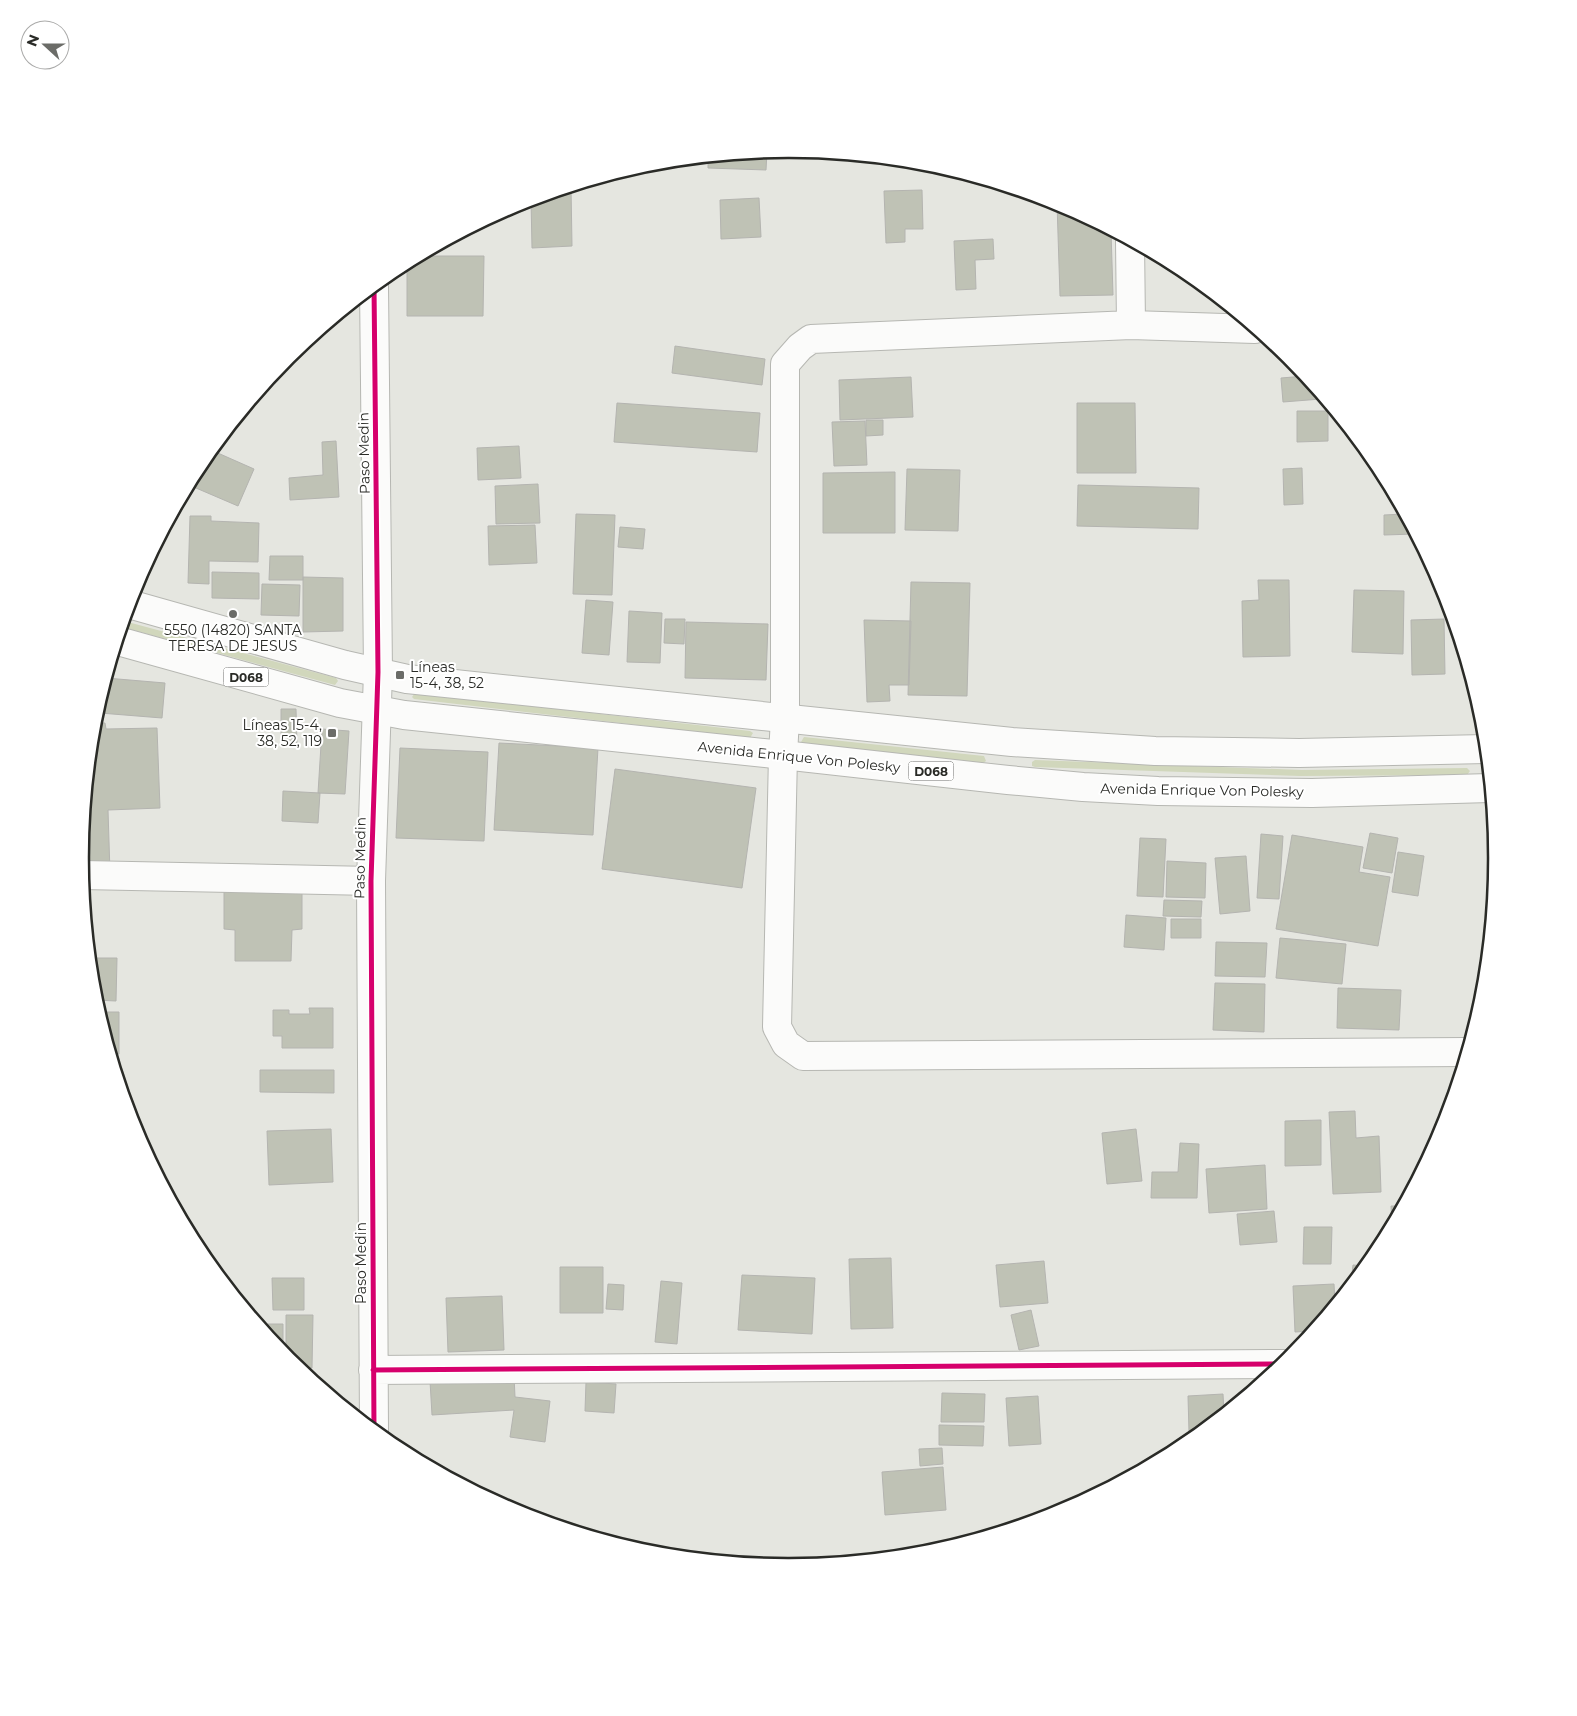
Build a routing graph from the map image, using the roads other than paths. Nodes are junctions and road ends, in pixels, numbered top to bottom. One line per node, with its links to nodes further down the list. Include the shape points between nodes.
1 (1130, 248): 3 (street)
2 (374, 295): 7 (street, Paso Medin)
3 (1131, 325): 4 (street); 9 (street, via 811,339 784,364)
4 (1246, 329)
5 (136, 606): 7 (street)
6 (123, 642): 8 (street, Avenida Enrique Von Polesky / D068)
7 (378, 672): 8 (street, Paso Medin); 9 (street, via 417,680)
8 (375, 711): 12 (street, Avenida Enrique Von Polesky / D068); 16 (street, Paso Medin)
9 (785, 718): 10 (street); 12 (street)
10 (1012, 742): 11 (street, via 1155,751); 13 (street)
11 (1479, 750)
12 (783, 754): 13 (street, Avenida Enrique Von Polesky / D068); 17 (street, via 778,1027 786,1044 803,1056)
13 (1008, 780): 14 (street, Avenida Enrique Von Polesky / D068, via 1158,791 1312,793)
14 (1484, 788)
15 (89, 875): 16 (street)
16 (371, 881): 19 (street, Paso Medin)
17 (1460, 1052)
18 (1271, 1364): 19 (street)
19 (373, 1370): 20 (street, Paso Medin)
20 (374, 1421)

